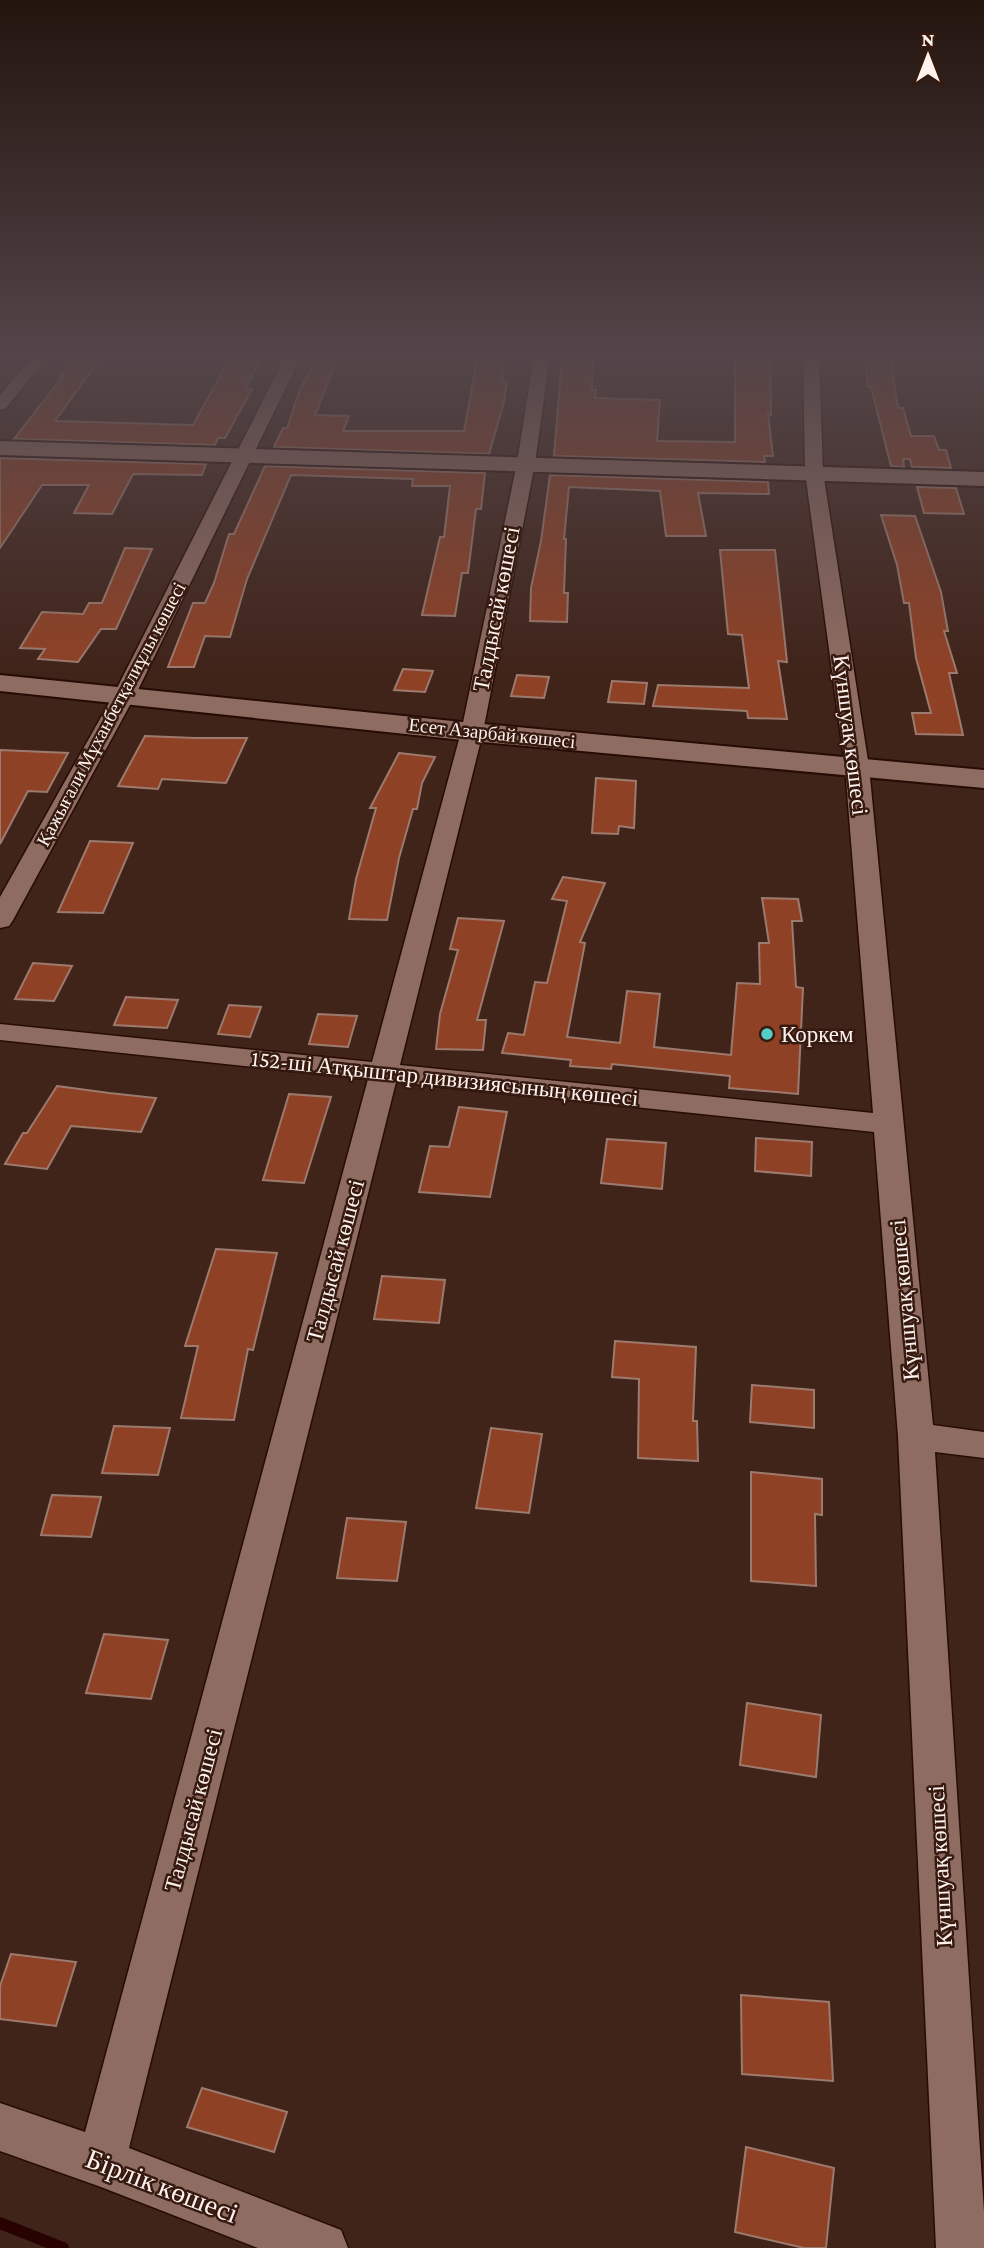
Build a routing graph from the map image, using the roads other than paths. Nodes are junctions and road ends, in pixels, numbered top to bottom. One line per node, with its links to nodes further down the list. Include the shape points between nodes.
1 (240, 460): 9 (street, Қажығали Мұханбетқалиұлы көшесі)
2 (416, 460): 5 (street)
3 (526, 460): 5 (street, Талдысай көшесі)
4 (814, 460): 6 (street, Күншуақ көшесі)
5 (526, 463): 6 (street); 10 (street, Талдысай көшесі)
6 (814, 472): 7 (street); 11 (street, Күншуақ көшесі)
7 (984, 479)
8 (0, 683): 9 (street, Есет Азарбай көшесі)
9 (125, 694): 10 (street, Есет Азарбай көшесі); 13 (street, Қажығали Мұханбетқалиұлы көшесі)
10 (472, 732): 11 (street, Есет Азарбай көшесі); 15 (street, Талдысай көшесі)
11 (857, 768): 12 (street, Есет Азарбай көшесі); 16 (street, Күншуақ көшесі)
12 (984, 779)
13 (0, 920)
14 (0, 1032): 15 (street, 152-ші Атқыштар дивизиясының көшесі)
15 (384, 1072): 16 (street, 152-ші Атқыштар дивизиясының көшесі); 20 (street, Талдысай көшесі)
16 (890, 1124): 17 (street, Күншуақ көшесі)
17 (916, 1436): 18 (street); 22 (street, Күншуақ көшесі)
18 (984, 1445)
19 (0, 2127): 20 (street, Бірлік көшесі)
20 (101, 2162): 21 (street, Бірлік көшесі)
21 (323, 2248)
22 (961, 2248)

